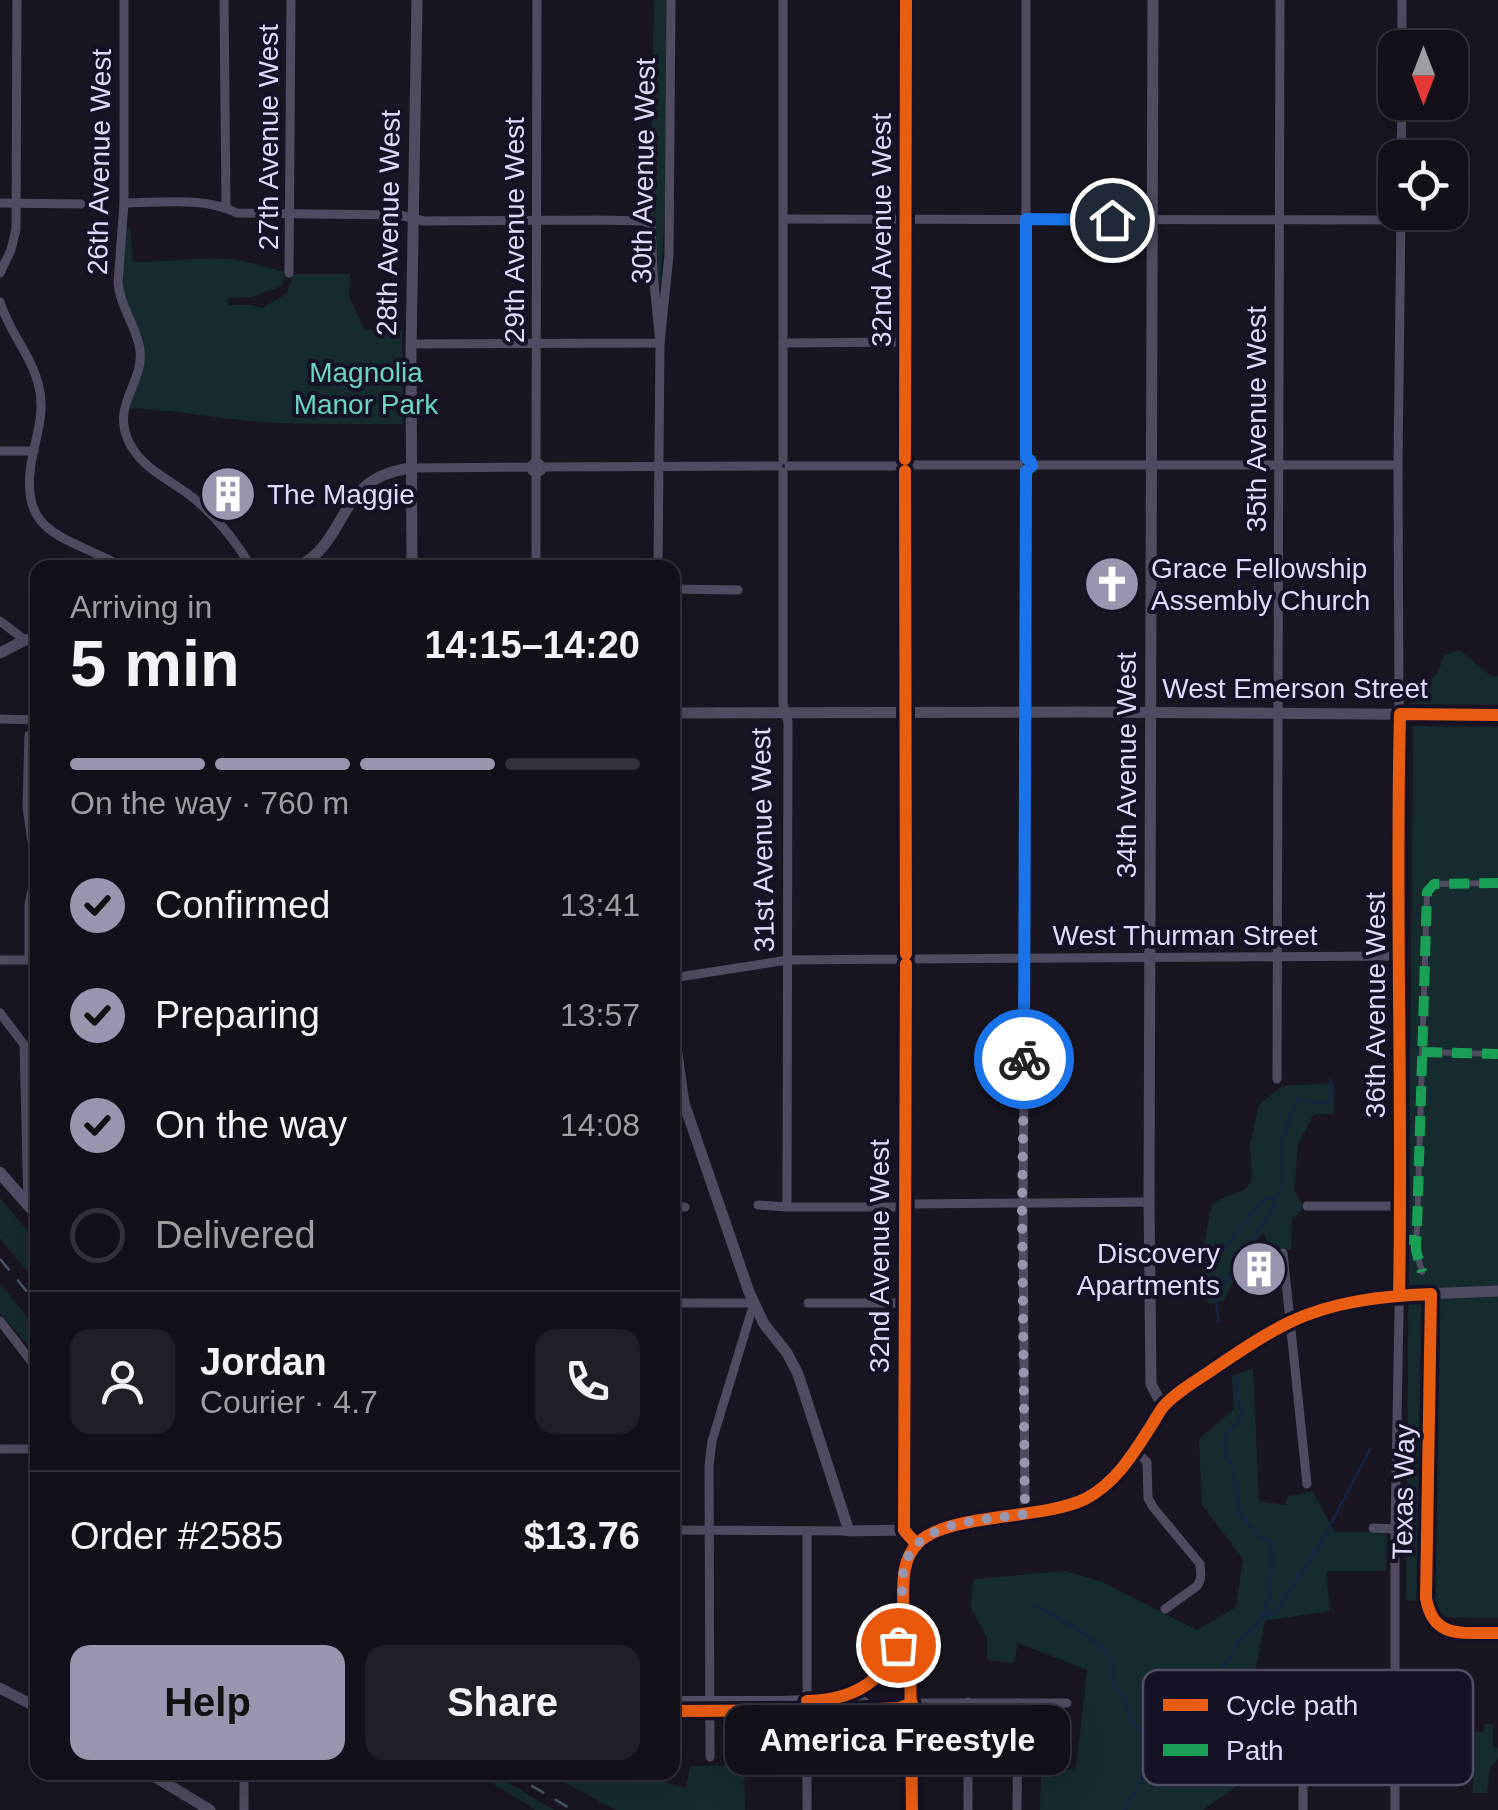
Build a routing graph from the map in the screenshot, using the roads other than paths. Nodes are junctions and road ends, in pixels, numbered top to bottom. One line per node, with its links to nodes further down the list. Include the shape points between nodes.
1 (17, 0): 17 (street)
2 (124, 0): 16 (street, 26th Avenue West)
3 (224, 0): 19 (street)
4 (291, 0): 20 (street, 27th Avenue West)
5 (416, 0): 22 (street, 28th Avenue West)
6 (537, 0): 26 (street, 29th Avenue West)
7 (671, 0): 35 (street, 30th Avenue West, via 670,255)
8 (784, 0): 23 (street, 31st Avenue West)
9 (906, 0): 27 (street, 32nd Avenue West)
10 (1026, 0): 24 (street)
11 (1154, 0): 28 (street, 34th Avenue West)
12 (1280, 0): 25 (street, 35th Avenue West)
13 (1402, 0): 14 (street)
14 (1402, 30)
15 (0, 203): 17 (street)
16 (124, 203): 19 (street); 50 (street, 26th Avenue West, via 119,294 140,354 123,410 127,438 144,465 199,502)
17 (17, 204): 18 (street); 30 (street, via 16,229)
18 (82, 204)
19 (226, 207): 20 (street, via 237,214)
20 (290, 214): 22 (street); 31 (street, 27th Avenue West)
21 (1378, 217): 25 (street)
22 (413, 219): 26 (street); 36 (street, 28th Avenue West)
23 (783, 219): 27 (street); 33 (street, 31st Avenue West)
24 (1026, 219): 27 (street); 28 (street); 41 (street)
25 (1280, 219): 28 (street); 40 (street, 35th Avenue West)
26 (536, 220): 35 (street, 30th Avenue West, via 651,224); 37 (street, 29th Avenue West)
27 (906, 220): 34 (street, 32nd Avenue West)
28 (1153, 220): 42 (street, 34th Avenue West)
29 (1401, 230): 43 (street, 36th Avenue West)
30 (0, 273)
31 (289, 273)
32 (0, 302): 39 (street, via 39,388)
33 (784, 342): 34 (street); 44 (street, 31st Avenue West)
34 (906, 342): 45 (street, 32nd Avenue West)
35 (660, 343): 37 (street); 47 (street, 30th Avenue West)
36 (411, 344): 37 (street); 48 (street, 28th Avenue West)
37 (536, 344): 46 (street, 29th Avenue West)
38 (0, 451): 39 (street)
39 (34, 451): 49 (street, via 30,492 42,524)
40 (1278, 464): 42 (street); 43 (street); 63 (street, 35th Avenue West)
41 (1026, 465): 42 (street); 45 (street); 61 (street)
42 (1153, 465): 62 (street, 34th Avenue West)
43 (1398, 465): 67 (street, 36th Avenue West)
44 (783, 466): 45 (street); 47 (street); 66 (street, 31st Avenue West)
45 (905, 466): 65 (street, 32nd Avenue West)
46 (536, 467): 47 (street); 48 (street); 53 (street, 29th Avenue West)
47 (660, 467): 54 (street, 30th Avenue West)
48 (412, 468): 51 (street, via 368,482); 52 (street, 28th Avenue West)
49 (111, 560)
50 (246, 560)
51 (309, 560)
52 (412, 560)
53 (536, 560)
54 (658, 560)
55 (680, 589): 56 (street)
56 (738, 590)
57 (0, 621): 58 (street)
58 (30, 637)
59 (30, 638): 60 (street)
60 (0, 653)
61 (1024, 712): 62 (street, West Emerson Street); 65 (street, West Emerson Street); 78 (street)
62 (1152, 712): 63 (street, West Emerson Street); 76 (street, 34th Avenue West)
63 (1280, 712): 67 (street, West Emerson Street); 75 (street, 35th Avenue West)
64 (680, 713): 66 (street, West Emerson Street)
65 (906, 713): 66 (street, West Emerson Street); 77 (street, 32nd Avenue West)
66 (786, 714): 81 (street, 31st Avenue West)
67 (1400, 714): 68 (street, West Emerson Street); 74 (street, 36th Avenue West)
68 (1498, 715)
69 (0, 720): 70 (street)
70 (30, 720)
71 (29, 735): 72 (street)
72 (30, 823)
73 (1498, 883): 85 (street, via 1428,889)
74 (1399, 956): 75 (street, West Thurman Street); 98 (street, 36th Avenue West)
75 (1277, 957): 76 (street, West Thurman Street); 89 (street, 35th Avenue West)
76 (1150, 958): 78 (street, West Thurman Street); 93 (street, 34th Avenue West)
77 (906, 959): 78 (street, West Thurman Street); 81 (street, West Thurman Street); 96 (street, 32nd Avenue West)
78 (1026, 959): 94 (street)
79 (0, 960): 80 (street)
80 (30, 960)
81 (788, 960): 82 (street, West Thurman Street); 99 (street, 31st Avenue West)
82 (680, 977)
83 (0, 1013): 84 (street)
84 (24, 1045): 86 (street); 90 (street)
85 (1422, 1052): 87 (street); 103 (street)
86 (30, 1053)
87 (1498, 1054)
88 (680, 1074): 110 (street)
89 (1277, 1079)
90 (30, 1151)
91 (0, 1173): 92 (main road)
92 (30, 1201)
93 (1149, 1202): 94 (street); 116 (street, 34th Avenue West, via 1151,1384)
94 (1022, 1203): 96 (street); 121 (street)
95 (758, 1205): 99 (street)
96 (904, 1206): 99 (street); 112 (street, 32nd Avenue West)
97 (1307, 1206): 98 (street)
98 (1401, 1206): 102 (street, 36th Avenue West)
99 (787, 1207)
100 (680, 1208): 101 (street)
101 (685, 1208)
102 (1400, 1240): 103 (street); 108 (street, 36th Avenue West)
103 (1416, 1240): 105 (street)
104 (1284, 1253): 114 (street)
105 (1422, 1272)
106 (1498, 1290): 107 (street)
107 (1431, 1294): 108 (street); 131 (street, Texas Way, via 1428,1613 1452,1632)
108 (1399, 1295): 114 (main road); 123 (street, 36th Avenue West)
109 (680, 1303): 110 (street)
110 (754, 1303): 126 (street, via 712,1441); 128 (street, via 798,1374)
111 (808, 1304): 112 (street)
112 (903, 1304): 125 (street, 32nd Avenue West)
113 (0, 1321): 115 (street)
114 (1289, 1322): 116 (main road); 120 (street)
115 (30, 1360)
116 (1163, 1407): 119 (main road)
117 (0, 1449): 118 (street)
118 (30, 1449)
119 (1136, 1450): 121 (main road, via 1090,1496); 130 (street, via 1147,1462 1148,1498 1200,1564 1197,1586)
120 (1307, 1484)
121 (1025, 1514): 129 (main road, via 940,1529)
122 (1373, 1528): 123 (street)
123 (1395, 1529): 133 (street, 36th Avenue West)
124 (680, 1530): 126 (street)
125 (904, 1530): 128 (street); 129 (street)
126 (710, 1531): 127 (street); 137 (street)
127 (807, 1531): 128 (street); 138 (street)
128 (849, 1531)
129 (916, 1544): 132 (main road, via 904,1574)
130 (1165, 1609)
131 (1498, 1633)
132 (898, 1645): 135 (main road, via 880,1674); 139 (street, via 910,1653)
133 (1395, 1670)
134 (0, 1688): 143 (street)
135 (856, 1692): 138 (main road); 139 (street, via 874,1708)
136 (680, 1702): 137 (main road)
137 (710, 1702): 138 (main road); 144 (street)
138 (807, 1702): 150 (street)
139 (912, 1702): 140 (street); 151 (street)
140 (968, 1702): 141 (street); 152 (street)
141 (1018, 1703): 142 (street); 153 (street)
142 (1067, 1703)
143 (30, 1704)
144 (710, 1758)
145 (160, 1780): 148 (street)
146 (244, 1780): 149 (street)
147 (1304, 1785): 154 (street)
148 (210, 1810)
149 (244, 1810)
150 (807, 1810)
151 (912, 1810)
152 (968, 1810)
153 (1018, 1810)
154 (1304, 1810)

